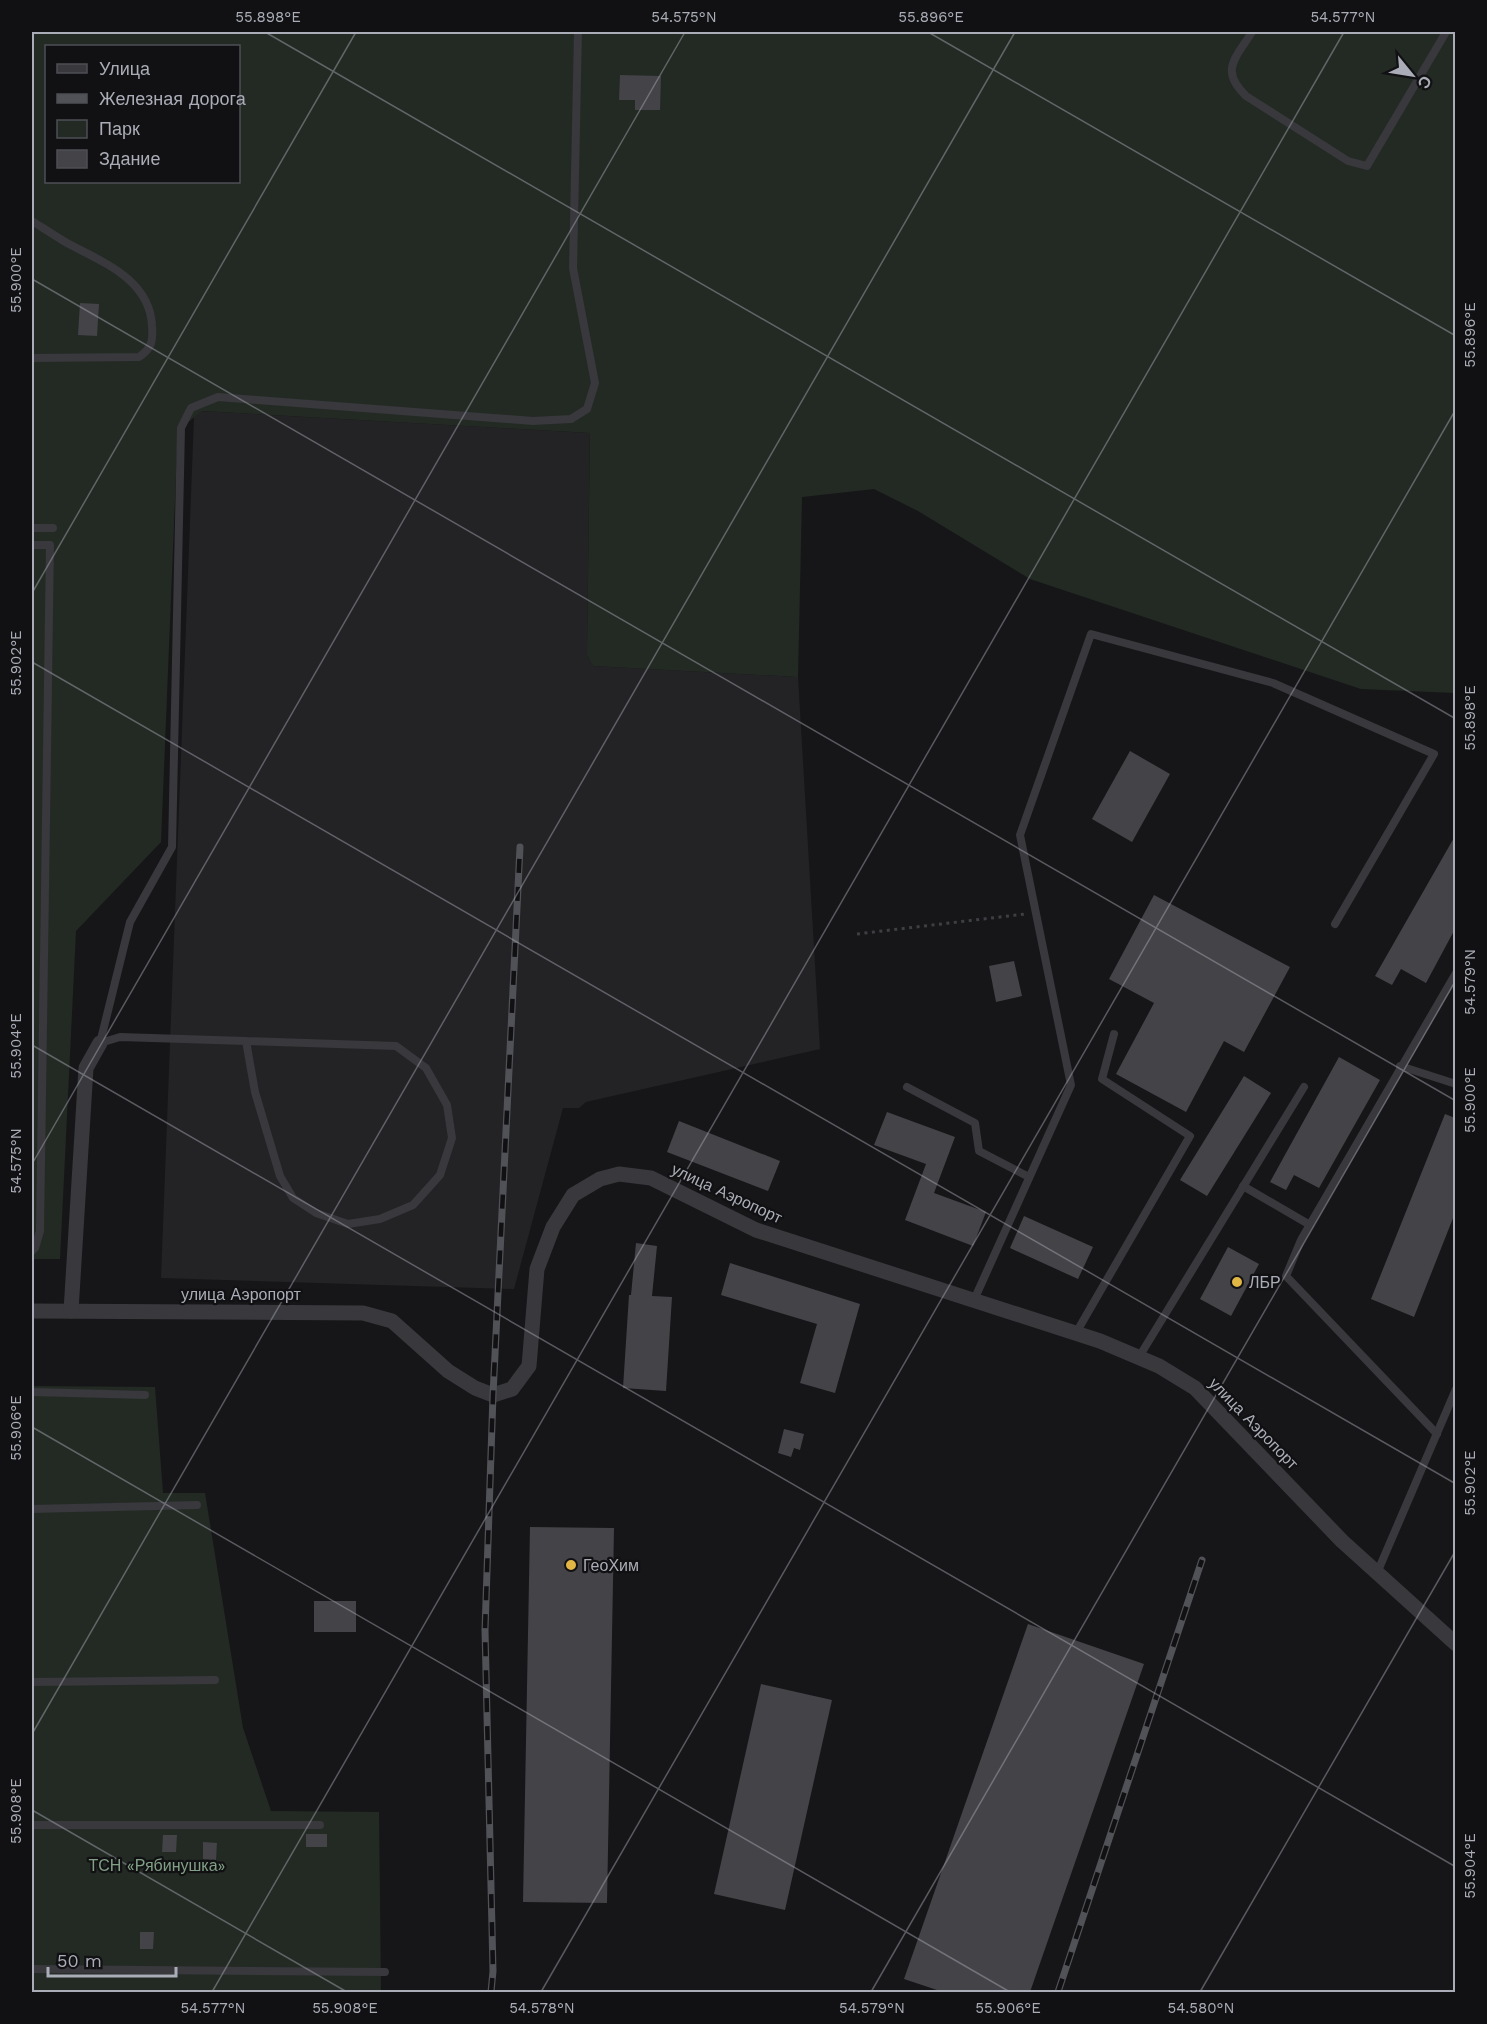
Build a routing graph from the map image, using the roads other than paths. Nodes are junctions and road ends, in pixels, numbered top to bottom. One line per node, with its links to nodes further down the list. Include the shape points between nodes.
1 (578, 32): 13 (lane, via 573,268 595,383 587,410 571,419 533,421 218,397 191,408 181,428 172,848 130,922)
2 (1252, 32): 3 (lane, via 1230,72 1234,84 1246,96 1348,161 1367,166)
3 (1446, 32)
4 (32, 221): 5 (lane, via 118,270 140,290 152,314 153,341 139,357)
5 (32, 358)
6 (32, 528): 7 (lane)
7 (53, 528)
8 (32, 545): 21 (lane, via 50,545 39,1232)
9 (1335, 924): 18 (lane, via 1434,754 1273,683 1091,634 1020,835 1071,1085)
10 (1455, 974): 14 (lane)
11 (1114, 1034): 25 (lane, via 1102,1079 1190,1136)
12 (246, 1041): 12 (lane, via 255,1092 280,1176 294,1198 316,1213 348,1224 380,1219 413,1205 440,1174 453,1137 447,1105 426,1068 396,1046); 13 (lane, via 120,1037)
13 (100, 1043): 24 (street, via 86,1068)
14 (1400, 1066): 15 (lane); 20 (lane)
15 (1455, 1084)
16 (907, 1087): 18 (lane, via 975,1124 979,1151)
17 (1304, 1087): 19 (lane)
18 (1029, 1177): 22 (lane)
19 (1243, 1186): 20 (lane); 26 (lane)
20 (1310, 1225): 30 (lane, via 1286,1276)
21 (32, 1251)
22 (975, 1300): 24 (street, улица Аэропорт, via 756,1230 651,1178 619,1174 600,1179 573,1195 553,1227 537,1269 529,1366 512,1389 493,1395 448,1371 392,1321 363,1313); 25 (street, улица Аэропорт)
23 (32, 1311): 24 (street, улица Аэропорт)
24 (71, 1311)
25 (1076, 1333): 26 (street, улица Аэропорт)
26 (1139, 1357): 33 (street, улица Аэропорт, via 1195,1388)
27 (1455, 1389): 30 (lane)
28 (32, 1392): 29 (lane)
29 (145, 1395)
30 (1437, 1434): 33 (lane)
31 (197, 1505): 32 (lane)
32 (32, 1509)
33 (1377, 1573): 34 (street, улица Аэропорт)
34 (1455, 1641)
35 (215, 1680): 36 (lane)
36 (32, 1682)
37 (32, 1825): 38 (lane)
38 (320, 1825)
39 (32, 1969): 40 (lane)
40 (385, 1972)

